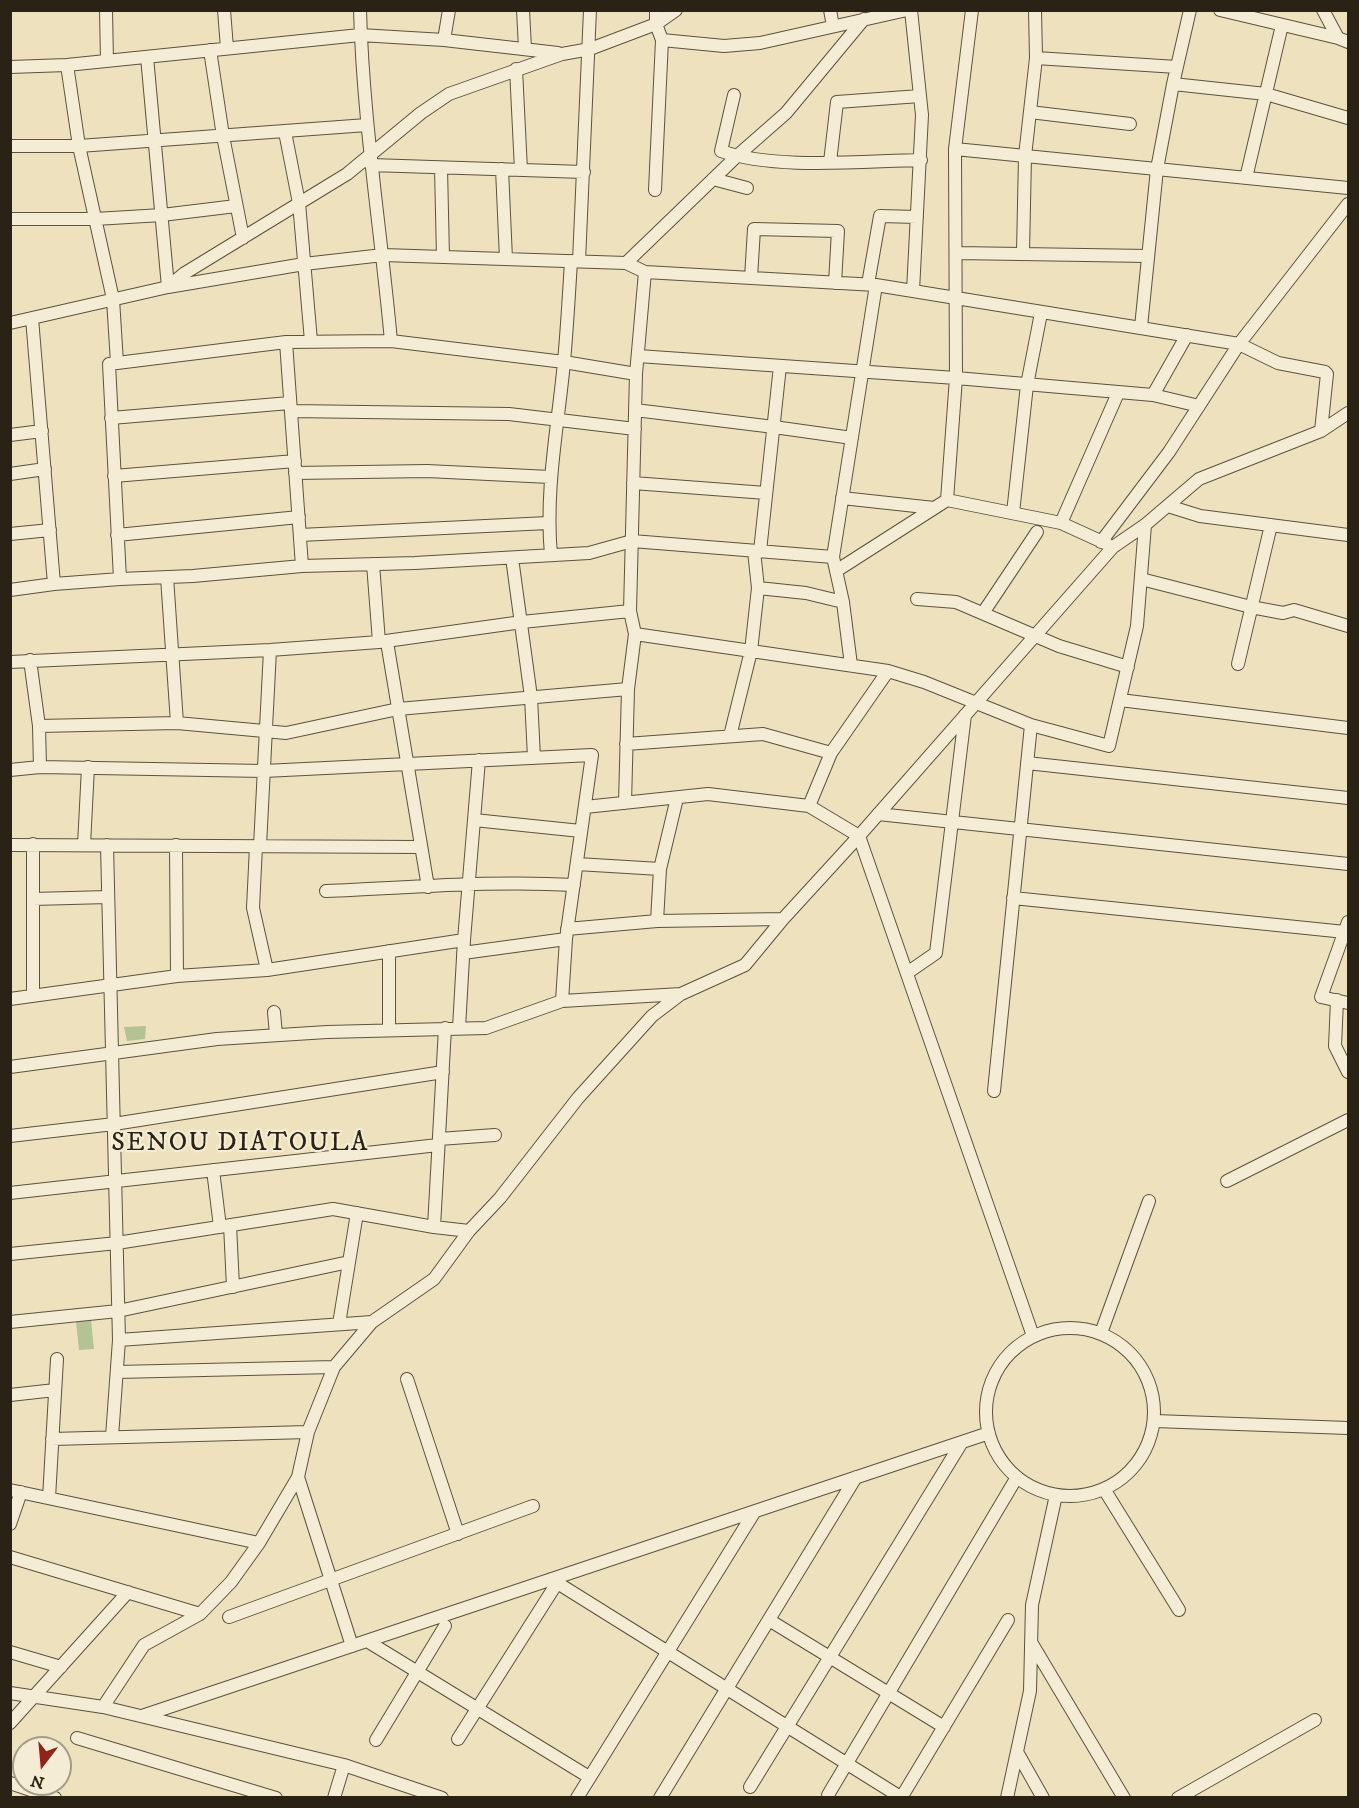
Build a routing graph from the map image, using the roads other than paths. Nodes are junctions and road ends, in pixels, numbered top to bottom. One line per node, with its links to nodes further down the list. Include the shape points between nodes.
1 (106, 10): 31 (street)
2 (224, 10): 24 (street)
3 (360, 10): 20 (street)
4 (449, 10): 21 (street)
5 (523, 10): 25 (street)
6 (590, 10): 26 (street)
7 (656, 10): 17 (street)
8 (676, 10): 17 (street)
9 (830, 10): 19 (street)
10 (909, 10): 16 (street); 39 (street)
11 (972, 10): 49 (street)
12 (1035, 10): 30 (street)
13 (1190, 10): 34 (street)
14 (1220, 10): 18 (street)
15 (1323, 10): 23 (street)
16 (864, 19): 19 (street); 50 (street, via 786,113)
17 (656, 24): 22 (street); 26 (street)
18 (1282, 25): 23 (street); 37 (street)
19 (833, 26): 22 (street, via 760,43 724,46)
20 (360, 35): 21 (street); 24 (street); 43 (street)
21 (444, 40): 25 (street)
22 (662, 40): 64 (street)
23 (1343, 40)
24 (227, 48): 27 (street)
25 (525, 48): 28 (street)
26 (590, 49): 28 (street); 59 (street)
27 (210, 50): 29 (street); 45 (street)
28 (562, 54): 35 (street)
29 (147, 57): 31 (street); 46 (street)
30 (1036, 58): 34 (street); 40 (street)
31 (107, 61): 32 (street)
32 (67, 64): 33 (street); 48 (street)
33 (10, 67)
34 (1177, 67): 36 (street)
35 (516, 69): 52 (street, via 449,94 421,113); 58 (street)
36 (1173, 84): 37 (street); 57 (street)
37 (1266, 94): 41 (street); 60 (street)
38 (734, 95): 50 (street, via 721,151)
39 (920, 96): 53 (street); 54 (street, via 837,102)
40 (1030, 112): 42 (street); 51 (street)
41 (1348, 118)
42 (1130, 124)
43 (367, 125): 44 (street); 52 (street)
44 (285, 132): 45 (street); 65 (street)
45 (223, 136): 46 (street); 67 (street)
46 (155, 142): 48 (street); 68 (street)
47 (10, 146): 48 (street)
48 (79, 146): 71 (street)
49 (955, 149): 51 (street); 73 (street)
50 (737, 156): 54 (street); 61 (street)
51 (1025, 156): 57 (street); 74 (street)
52 (370, 160): 55 (street); 65 (street); 75 (street)
53 (921, 160): 54 (street); 69 (street)
54 (830, 162)
55 (441, 168): 56 (street); 77 (street)
56 (502, 169): 58 (street); 78 (street)
57 (1157, 169): 60 (street); 76 (street)
58 (521, 170): 59 (street)
59 (584, 172): 79 (street)
60 (1246, 178): 63 (street)
61 (713, 179): 62 (street); 80 (street)
62 (747, 188)
63 (1348, 188)
64 (655, 190)
65 (299, 203): 72 (street); 81 (street)
66 (1348, 204): 98 (street)
67 (236, 206): 68 (street); 72 (street)
68 (162, 215): 71 (street); 86 (street)
69 (917, 217): 85 (street, via 880,216); 87 (street)
70 (10, 219): 71 (street)
71 (95, 219): 88 (street)
72 (243, 238): 86 (street)
73 (957, 253): 74 (street); 89 (street)
74 (1023, 253): 76 (street)
75 (383, 255): 77 (street); 81 (street); 95 (street)
76 (1148, 256): 93 (street)
77 (443, 257): 78 (street)
78 (506, 259): 79 (street)
79 (575, 261): 80 (street); 100 (street)
80 (627, 262): 82 (street)
81 (304, 264): 86 (street); 97 (street)
82 (645, 272): 83 (street); 99 (street)
83 (751, 278): 84 (street); 84 (street, via 754,229 838,231)
84 (835, 283): 85 (street)
85 (872, 285): 87 (street); 103 (street)
86 (168, 287): 88 (street)
87 (913, 291): 89 (street)
88 (112, 299): 91 (street); 101 (street)
89 (957, 299): 90 (street); 105 (street)
90 (1041, 313): 93 (street); 106 (street)
91 (32, 318): 92 (street); 117 (street)
92 (10, 323)
93 (1141, 327): 94 (street)
94 (1187, 335): 98 (street); 108 (street)
95 (391, 341): 97 (street); 100 (street)
96 (286, 342): 97 (street); 101 (street); 110 (street)
97 (311, 342)
98 (1239, 344): 109 (street); 118 (street, via 1278,363 1327,374)
99 (638, 356): 102 (street); 104 (street)
100 (564, 362): 104 (street); 114 (street)
101 (117, 363): 113 (street, via 109,364)
102 (780, 366): 103 (street); 115 (street)
103 (863, 373): 105 (street); 120 (street)
104 (636, 374): 111 (street)
105 (956, 378): 106 (street); 129 (street)
106 (1027, 385): 107 (street); 132 (street)
107 (1118, 393): 108 (street); 135 (street)
108 (1153, 395): 109 (street)
109 (1199, 406): 145 (street)
110 (291, 407): 113 (street); 114 (street, via 509,414); 121 (street)
111 (635, 410): 115 (street); 116 (street)
112 (1348, 413): 118 (street)
113 (111, 418): 124 (street)
114 (557, 420): 116 (street); 125 (street)
115 (774, 427): 120 (street); 127 (street)
116 (635, 429): 126 (street)
117 (42, 431): 119 (street); 122 (street)
118 (1321, 431): 130 (street, via 1198,479)
119 (10, 435)
120 (852, 438): 128 (street)
121 (295, 467): 124 (street); 125 (street); 133 (street)
122 (45, 469): 123 (street); 138 (street)
123 (10, 474)
124 (114, 476): 141 (street)
125 (550, 477): 134 (street)
126 (633, 483): 127 (street); 144 (street)
127 (766, 493): 146 (street)
128 (842, 498): 131 (street); 148 (street)
129 (947, 500): 131 (street); 132 (street)
130 (1168, 506): 136 (street); 137 (street, via 1200,516)
131 (934, 508): 152 (street)
132 (1013, 513): 135 (street)
133 (299, 517): 141 (street); 142 (street)
134 (548, 523): 142 (street); 147 (street)
135 (1061, 523): 145 (street)
136 (1145, 525): 145 (street); 155 (street)
137 (1271, 525): 143 (street); 161 (street)
138 (50, 530): 140 (street); 156 (street)
139 (1037, 532): 163 (street)
140 (10, 534)
141 (117, 535): 154 (street)
142 (300, 535): 151 (street)
143 (1348, 535)
144 (632, 541): 146 (street); 147 (street, via 589,553); 162 (street)
145 (1107, 544): 167 (street)
146 (757, 551): 148 (street); 157 (street)
147 (551, 555): 149 (street)
148 (833, 557): 152 (street)
149 (512, 558): 150 (street); 164 (street)
150 (373, 564): 151 (street); 168 (street)
151 (302, 566): 153 (street)
152 (836, 571): 160 (street)
153 (167, 577): 154 (street); 171 (street)
154 (120, 579): 156 (street)
155 (1141, 579): 161 (street); 176 (street)
156 (54, 584): 158 (street)
157 (758, 588): 160 (street); 170 (street)
158 (10, 590)
159 (917, 599): 163 (street, via 956,602)
160 (843, 602): 175 (street)
161 (1251, 607): 165 (street, via 1283,613 1294,610); 174 (street)
162 (630, 611): 164 (street); 166 (street)
163 (983, 613): 167 (street)
164 (522, 622): 168 (street); 179 (street)
165 (1348, 626)
166 (635, 634): 170 (street); 178 (street)
167 (1034, 636): 176 (street); 181 (street)
168 (383, 642): 169 (street); 182 (street)
169 (270, 650): 171 (street); 188 (street)
170 (751, 651): 175 (street); 189 (street)
171 (172, 653): 172 (street); 184 (street)
172 (30, 660): 173 (street); 186 (street)
173 (10, 662)
174 (1238, 664)
175 (851, 665): 177 (street)
176 (1128, 667): 180 (street)
177 (888, 671): 181 (street); 191 (street)
178 (628, 689): 179 (street); 190 (street)
179 (531, 697): 182 (street); 192 (street)
180 (1120, 700): 185 (street, via 1109,746); 187 (street)
181 (975, 703): 183 (street); 185 (street)
182 (398, 709): 188 (street, via 286,733); 194 (street)
183 (965, 716): 205 (street); 207 (street)
184 (177, 723): 186 (street); 188 (street)
185 (1031, 725): 195 (street)
186 (39, 726): 196 (street)
187 (1348, 728)
188 (266, 733): 199 (street)
189 (730, 736): 190 (street); 191 (street, via 763,734)
190 (626, 744): 202 (street)
191 (831, 753): 203 (street)
192 (534, 758): 193 (street); 204 (street, via 592,755)
193 (479, 760): 194 (street); 206 (street)
194 (407, 763): 199 (street); 217 (street)
195 (1027, 763): 201 (street); 208 (street)
196 (40, 767): 197 (street); 198 (street)
197 (88, 767): 199 (street); 213 (street)
198 (10, 770)
199 (264, 771): 216 (street)
200 (677, 798): 202 (street); 203 (street, via 708,794); 220 (street)
201 (1348, 798)
202 (625, 803): 204 (street)
203 (809, 806): 210 (street)
204 (585, 807): 209 (street)
205 (878, 814): 207 (street); 210 (street)
206 (474, 820): 209 (street); 221 (street)
207 (952, 822): 208 (street); 236 (street, via 936,953)
208 (1020, 830): 219 (street); 226 (street)
209 (581, 831): 218 (street)
210 (859, 836): 228 (street); 236 (street)
211 (33, 844): 212 (street); 213 (street); 227 (street)
212 (10, 845)
213 (84, 845): 214 (street)
214 (107, 845): 215 (street); 225 (street)
215 (176, 845): 216 (street); 237 (street)
216 (258, 846): 217 (street); 235 (street, via 253,908)
217 (421, 847): 223 (street)
218 (577, 864): 220 (street); 222 (street)
219 (1348, 864)
220 (660, 869): 229 (street)
221 (468, 885): 222 (street); 223 (street); 232 (street)
222 (574, 885): 231 (street)
223 (428, 886): 224 (street)
224 (326, 891)
225 (108, 897): 227 (street); 238 (street)
226 (1013, 898): 230 (street); 253 (street)
227 (33, 899): 240 (street)
228 (783, 919): 229 (street); 239 (street, via 746,965)
229 (657, 921): 231 (street)
230 (1347, 927): 243 (street, via 1321,997)
231 (566, 934): 234 (street); 242 (street)
232 (464, 940): 233 (street); 234 (street)
233 (389, 951): 235 (street); 247 (street)
234 (463, 954): 245 (street)
235 (267, 970): 237 (street)
236 (907, 973): 277 (street)
237 (177, 976): 238 (street)
238 (111, 985): 240 (street); 249 (street)
239 (681, 994): 242 (street); 267 (street, via 652,1016 578,1098 500,1198)
240 (33, 996): 241 (street)
241 (10, 999)
242 (562, 1001): 245 (street, via 486,1028)
243 (1342, 1002): 252 (street, via 1335,1046)
244 (274, 1012): 248 (street)
245 (459, 1028): 246 (street)
246 (445, 1029): 247 (street); 251 (street)
247 (389, 1030): 248 (street)
248 (276, 1035): 249 (street)
249 (112, 1053): 250 (street); 255 (street)
250 (10, 1067)
251 (443, 1072): 255 (street); 258 (street)
252 (1348, 1072)
253 (993, 1091)
254 (1348, 1120): 261 (street)
255 (114, 1124): 257 (street); 260 (street)
256 (495, 1135): 258 (street)
257 (10, 1136)
258 (439, 1142): 259 (street); 266 (street)
259 (213, 1170): 260 (street); 265 (street)
260 (115, 1181): 262 (street); 268 (street)
261 (1227, 1181)
262 (10, 1193)
263 (1149, 1201): 276 (street)
264 (357, 1213): 265 (street, via 333,1209); 266 (street); 270 (street)
265 (225, 1226): 268 (street); 271 (street)
266 (434, 1227): 267 (street)
267 (469, 1231): 274 (street, via 434,1279)
268 (117, 1243): 269 (street); 272 (street)
269 (10, 1254)
270 (349, 1262): 271 (street); 275 (street)
271 (233, 1287): 272 (street)
272 (118, 1311): 273 (street); 278 (street)
273 (10, 1322)
274 (372, 1322): 275 (street); 280 (street)
275 (339, 1324): 278 (street)
276 (1101, 1333): 277 (street, via 1064,1328); 285 (street, via 1124,1346 1144,1370 1152,1390)
277 (1033, 1336): 288 (street, via 1008,1354 991,1381 986,1402)
278 (119, 1340): 281 (street)
279 (57, 1359): 283 (street)
280 (334, 1367): 281 (street); 287 (street)
281 (117, 1372): 289 (street)
282 (406, 1379): 302 (street)
283 (55, 1390): 284 (street); 290 (street)
284 (10, 1395)
285 (1155, 1421): 286 (street); 295 (street, via 1140,1461)
286 (1348, 1428)
287 (308, 1432): 289 (street); 292 (street)
288 (989, 1433): 291 (street); 294 (street, via 997,1453)
289 (112, 1437): 290 (street)
290 (52, 1439): 298 (street)
291 (962, 1442): 293 (street); 319 (street)
292 (298, 1477): 303 (street); 305 (street)
293 (856, 1477): 300 (street); 311 (street)
294 (1017, 1477): 297 (street); 323 (street)
295 (1104, 1489): 297 (street, via 1077,1496); 308 (street)
296 (16, 1491): 298 (street); 301 (street)
297 (1056, 1495): 315 (street, via 1032,1605)
298 (49, 1498): 303 (street)
299 (533, 1506): 302 (street)
300 (755, 1512): 306 (street); 318 (street)
301 (10, 1524)
302 (458, 1533): 305 (street)
303 (259, 1543): 309 (street, via 231,1582)
304 (10, 1557): 307 (street)
305 (331, 1580): 310 (street); 316 (street)
306 (554, 1581): 314 (street); 318 (street); 327 (street)
307 (128, 1592): 309 (street); 320 (street)
308 (1179, 1610)
309 (200, 1614): 326 (street, via 144,1645)
310 (228, 1617)
311 (769, 1620): 319 (street); 322 (street)
312 (1008, 1620): 332 (street)
313 (445, 1626): 321 (street)
314 (368, 1641): 316 (street); 321 (street)
315 (1031, 1642): 336 (street, via 1030,1691); 353 (street)
316 (352, 1646): 328 (street)
317 (10, 1652): 320 (street)
318 (668, 1652): 322 (street); 339 (street)
319 (830, 1657): 323 (street); 331 (street)
320 (61, 1667): 325 (street)
321 (417, 1672): 327 (street); 335 (street)
322 (727, 1689): 331 (street); 349 (street)
323 (889, 1693): 332 (street); 337 (street)
324 (10, 1694): 325 (street)
325 (33, 1698): 326 (street); 330 (street)
326 (103, 1707): 328 (street)
327 (478, 1709): 334 (street); 339 (street)
328 (142, 1716): 338 (street)
329 (1315, 1720): 354 (street)
330 (10, 1723)
331 (788, 1726): 337 (street); 341 (street)
332 (944, 1727): 350 (street)
333 (77, 1738): 345 (street)
334 (458, 1739)
335 (376, 1740)
336 (1017, 1752): 351 (street); 352 (street)
337 (847, 1763): 343 (street); 350 (street)
338 (344, 1765): 342 (street); 346 (street)
339 (589, 1777): 348 (street)
340 (10, 1784): 344 (street)
341 (750, 1787)
342 (416, 1793): 347 (street)
343 (828, 1795)
344 (55, 1797)
345 (276, 1797)
346 (334, 1797)
347 (442, 1797)
348 (577, 1797)
349 (660, 1797)
350 (902, 1797)
351 (1007, 1797)
352 (1043, 1797)
353 (1124, 1797)
354 (1178, 1797)

